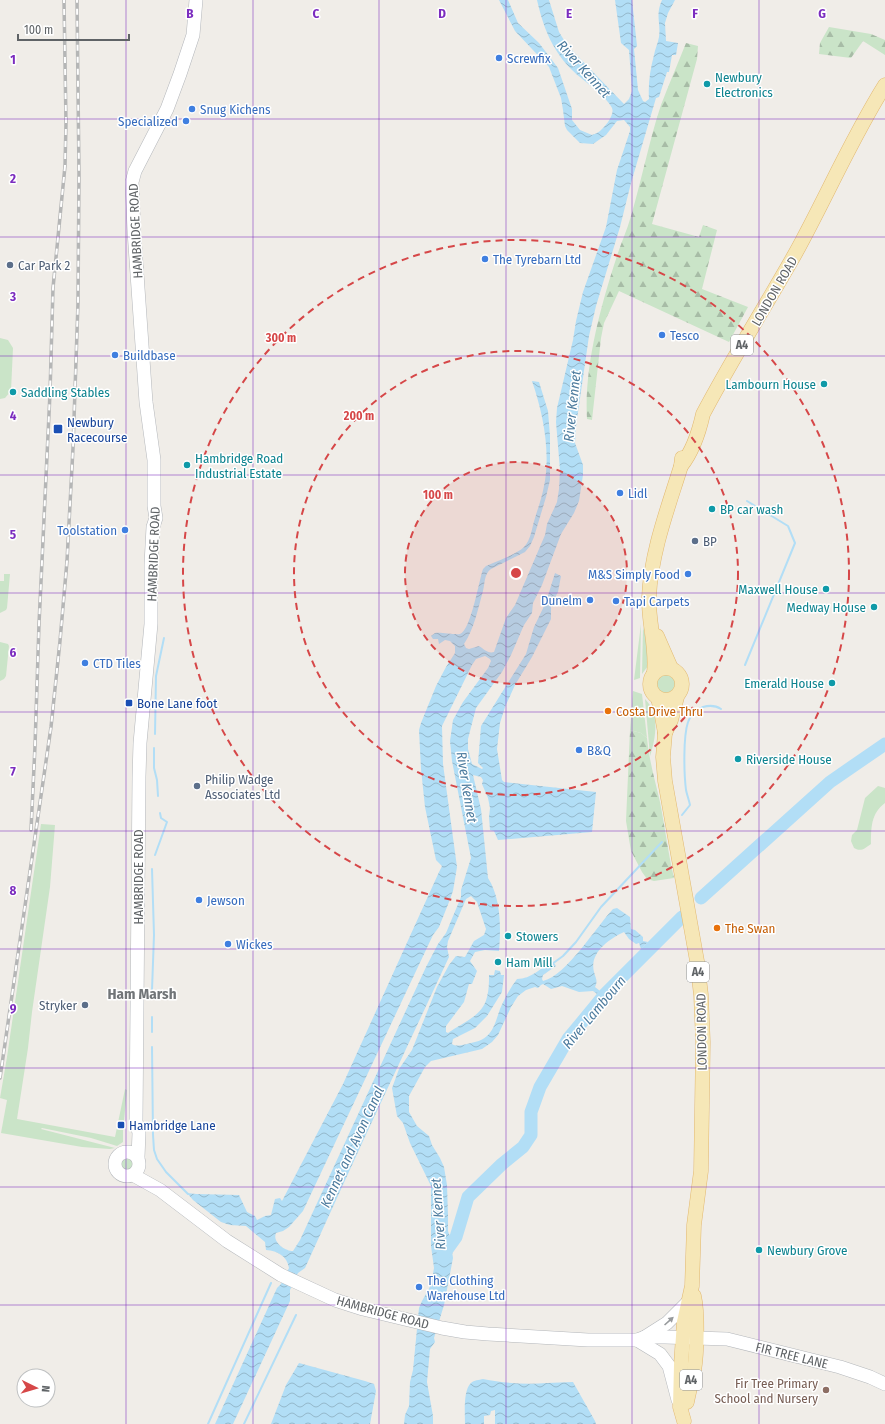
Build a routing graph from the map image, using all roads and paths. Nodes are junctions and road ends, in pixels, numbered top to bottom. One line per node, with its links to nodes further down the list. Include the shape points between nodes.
1 (196, 0): 9 (main road, HAMBRIDGE ROAD, via 193,35 168,109 135,171 132,182 146,402 154,460 156,518 152,532 151,624 140,762)
2 (885, 85): 3 (main road, LONDON ROAD / A4, via 796,252 703,414 689,456 681,466 663,524 653,566 649,603)
3 (652, 626): 4 (main road, LONDON ROAD / A4); 5 (main road, LONDON ROAD / A4)
4 (671, 668): 5 (main road, via 662,668); 6 (main road, A4, via 682,679 682,688)
5 (654, 673): 7 (main road, A4, via 650,686)
6 (677, 697): 7 (main road, via 667,701); 8 (main road, LONDON ROAD / A4)
7 (658, 698): 8 (main road, LONDON ROAD / A4)
8 (665, 733): 12 (main road, LONDON ROAD / A4, via 665,781 694,943 702,1010 700,1171 694,1225)
9 (134, 1157): 10 (main road, via 137,1170); 10 (main road, via 120,1154 115,1163 116,1169 123,1176); 11 (main road, HAMBRIDGE ROAD, via 154,1179)
10 (133, 1175): 11 (main road, HAMBRIDGE ROAD)
11 (160, 1190): 15 (main road, HAMBRIDGE ROAD, via 227,1241 281,1275 335,1300 363,1309 465,1332)
12 (692, 1286): 13 (main road, LONDON ROAD / A4); 14 (main road, LONDON ROAD / A4, via 696,1306)
13 (689, 1301): 14 (main road, LONDON ROAD / A4, via 684,1322); 15 (main road, one-way to 13, via 668,1323)
14 (687, 1340): 15 (main road, HAMBRIDGE ROAD); 16 (main road, FIR TREE LANE, via 727,1339 848,1369); 17 (main road, LONDON ROAD / A4); 18 (main road, LONDON ROAD / A4, via 694,1370)
15 (643, 1341): 17 (main road, via 660,1354 669,1366)
16 (885, 1384)
17 (680, 1407): 18 (main road, LONDON ROAD / A4)
18 (684, 1423)

